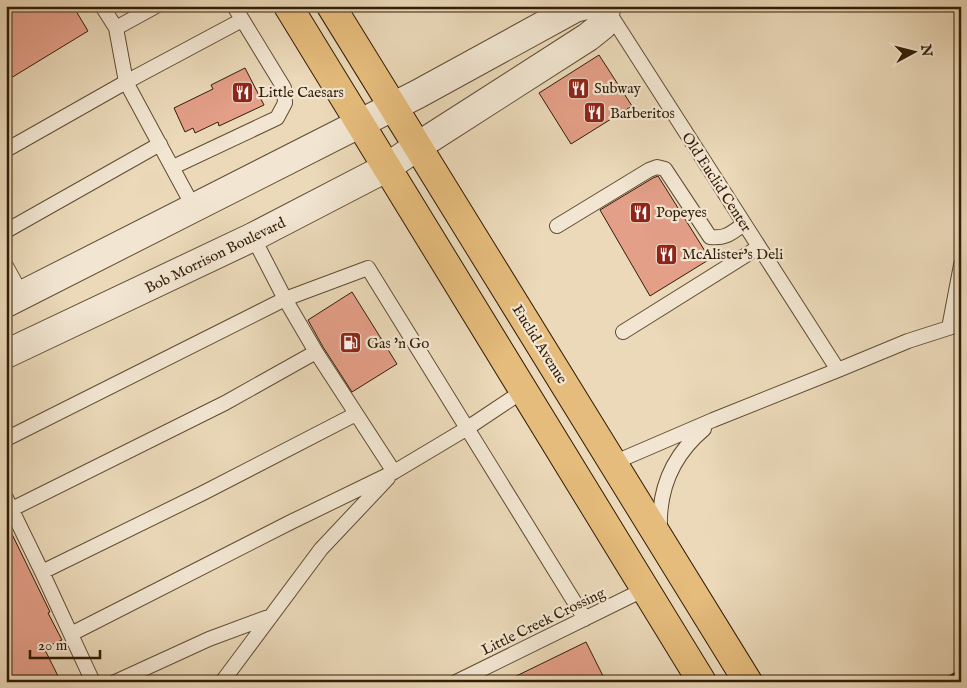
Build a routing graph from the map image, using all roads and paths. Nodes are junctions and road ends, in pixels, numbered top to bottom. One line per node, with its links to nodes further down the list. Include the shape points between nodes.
1 (102, 6): 8 (lane)
2 (156, 6): 8 (lane)
3 (234, 6): 7 (lane)
4 (288, 6): 11 (main road)
5 (331, 6): 10 (main road, Euclid Avenue)
6 (600, 7): 10 (street, via 575,8); 13 (street, via 603,24 588,37); 18 (lane, Old Euclid Center)
7 (242, 20): 9 (lane); 15 (lane, via 284,88 285,103 277,118)
8 (116, 28): 9 (lane)
9 (126, 82): 12 (lane); 14 (lane)
10 (393, 107): 11 (street); 13 (main road, Euclid Avenue)
11 (359, 123): 16 (main road); 17 (street)
12 (160, 144): 15 (lane); 20 (lane)
13 (418, 146): 16 (street, Bob Morrison Boulevard); 37 (main road, Euclid Avenue)
14 (6, 150)
15 (173, 167): 17 (lane)
16 (386, 168): 21 (street, Bob Morrison Boulevard); 32 (main road)
17 (194, 208): 25 (street)
18 (744, 224): 19 (lane, via 720,238 710,237 665,169 657,168); 22 (lane, Old Euclid Center)
19 (558, 226)
20 (6, 231)
21 (253, 238): 26 (lane); 30 (street, Bob Morrison Boulevard)
22 (759, 247): 28 (lane); 31 (lane, Old Euclid Center)
23 (961, 265): 27 (lane)
24 (6, 266): 25 (lane)
25 (14, 299)
26 (285, 299): 29 (lane); 35 (lane, via 368,268); 36 (lane)
27 (955, 326): 31 (lane, via 908,341)
28 (623, 332)
29 (316, 352): 33 (lane); 39 (lane, via 225,403)
30 (6, 354)
31 (838, 370): 34 (lane)
32 (523, 392): 35 (lane); 42 (main road)
33 (356, 414): 38 (lane); 41 (lane)
34 (713, 420): 37 (lane); 40 (lane, via 679,455 667,479 659,519)
35 (466, 429): 38 (lane); 44 (lane)
36 (6, 438)
37 (613, 463): 40 (main road, Euclid Avenue)
38 (394, 472): 43 (lane, via 321,549); 45 (lane)
39 (9, 504): 41 (lane)
40 (660, 539): 51 (main road, Euclid Avenue)
41 (42, 572): 45 (lane)
42 (645, 589): 44 (lane, Little Creek Crossing); 50 (main road)
43 (271, 616): 47 (lane, via 209,639); 48 (lane)
44 (585, 619): 49 (lane, Little Creek Crossing)
45 (70, 634): 46 (lane)
46 (93, 682)
47 (115, 682)
48 (222, 682)
49 (456, 682)
50 (702, 682)
51 (748, 682)

